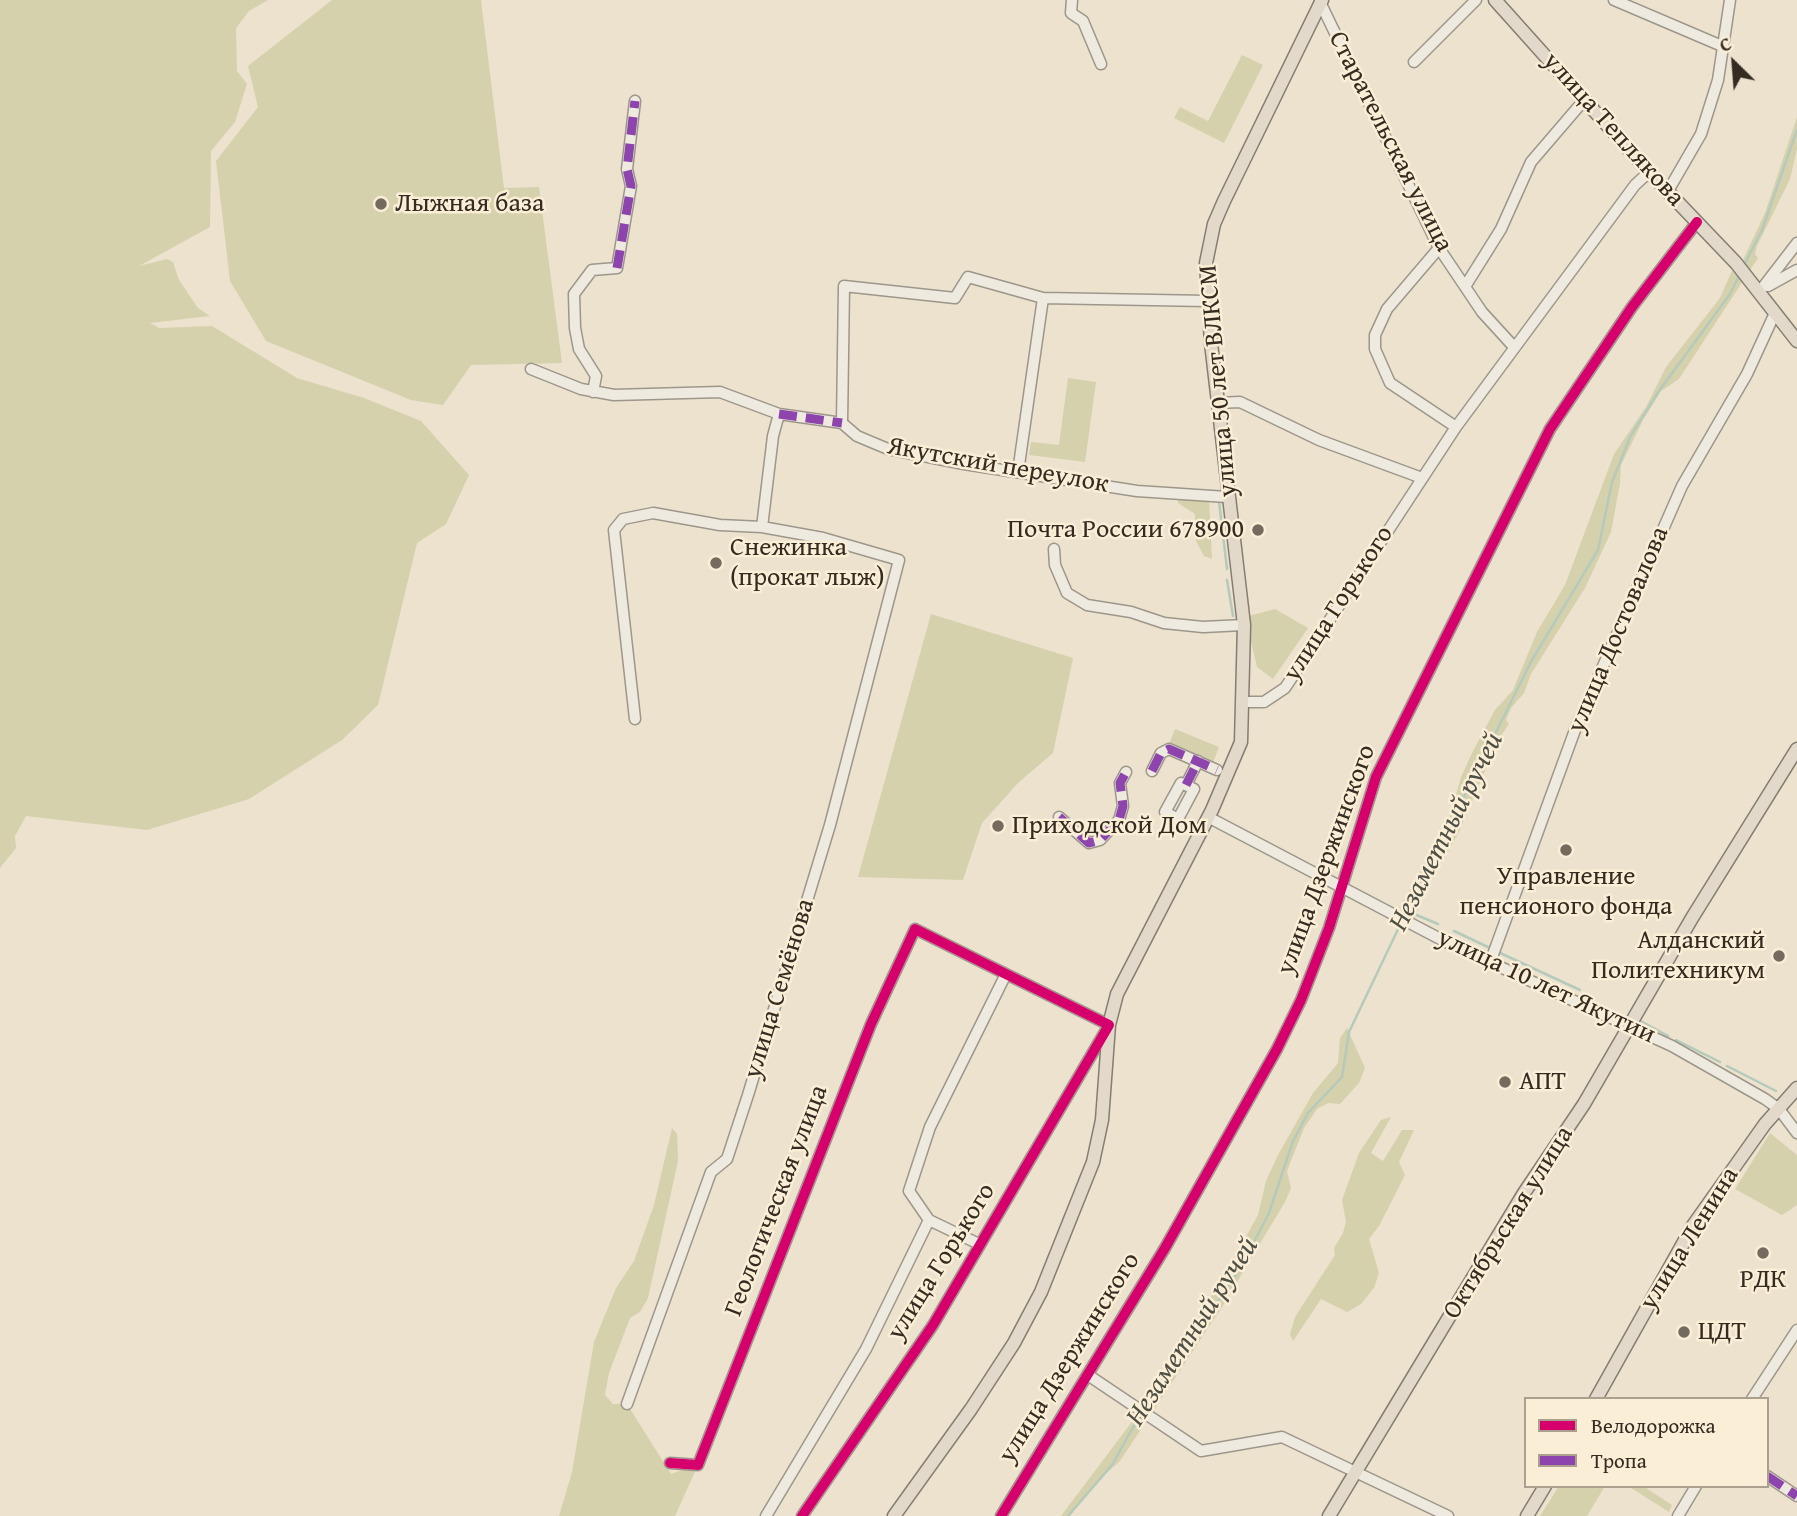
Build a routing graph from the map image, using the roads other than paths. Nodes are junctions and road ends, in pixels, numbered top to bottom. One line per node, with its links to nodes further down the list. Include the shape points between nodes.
1 (1072, 0): 9 (street, via 1071,13 1083,21)
2 (1476, 0): 8 (street)
3 (1495, 0): 10 (main road, улица Теплякова)
4 (1614, 0): 7 (street)
5 (1730, 0): 7 (street)
6 (1321, 1): 16 (street, Старательская улица); 21 (main road, улица 50 лет ВЛКСМ, via 1214,224 1206,263)
7 (1722, 46): 13 (street, via 1718,80 1700,134)
8 (1414, 62)
9 (1101, 64)
10 (1585, 99): 12 (main road, улица Теплякова); 18 (street, via 1531,162 1502,229)
11 (635, 101): 26 (street, via 627,169 631,186 617,268 592,270 575,294 575,328 579,349 596,376)
12 (1649, 172): 13 (main road, улица Теплякова); 24 (street, улица Горького)
13 (1668, 191): 14 (main road, улица Теплякова)
14 (1697, 222): 19 (main road, улица Теплякова); 47 (street, улица Дзержинского, via 1632,307 1550,429 1376,777)
15 (1797, 243): 19 (street)
16 (1439, 248): 18 (street, Старательская улица); 30 (street, via 1387,309 1375,335 1375,349 1390,383)
17 (1797, 270): 19 (street)
18 (1466, 285): 24 (street, Старательская улица, via 1482,312)
19 (1760, 291): 22 (main road)
20 (1043, 298): 21 (street); 29 (street, via 968,277 955,298 844,286); 31 (street)
21 (1207, 300): 27 (main road, улица 50 лет ВЛКСМ)
22 (1775, 313): 23 (main road); 48 (street, улица Достовалова, via 1747,374 1682,486 1575,730)
23 (1797, 341)
24 (1514, 347): 30 (street, улица Горького)
25 (531, 369): 26 (street, Якутский переулок)
26 (593, 392): 28 (street, Якутский переулок, via 720,392)
27 (1217, 403): 32 (street, via 1240,402 1319,440); 33 (main road, улица 50 лет ВЛКСМ)
28 (779, 414): 29 (street, Якутский переулок); 34 (street)
29 (842, 423): 31 (street, Якутский переулок, via 857,436 888,449)
30 (1455, 427): 32 (street, улица Горького)
31 (1018, 472): 33 (street, Якутский переулок, via 1137,491)
32 (1422, 478): 37 (street, улица Горького, via 1285,688 1264,702)
33 (1227, 497): 36 (main road, улица 50 лет ВЛКСМ)
34 (762, 527): 38 (street, via 653,513 623,519 614,530); 61 (street, улица Семёнова, via 823,538 899,560 830,825 748,1094 727,1159 711,1172)
35 (1054, 549): 36 (street, via 1055,565 1067,593 1087,605 1131,611 1164,623)
36 (1244, 625): 37 (main road, улица 50 лет ВЛКСМ)
37 (1244, 702): 46 (main road, улица Горького, via 1241,742)
38 (635, 719)
39 (1797, 749): 51 (main road, Октябрьская улица)
40 (1198, 761): 41 (street); 42 (street, via 1169,749 1161,753); 44 (street)
41 (1217, 770)
42 (1152, 771)
43 (1126, 772): 45 (street, via 1120,783 1123,806 1119,820 1100,840 1089,843)
44 (1186, 785)
45 (1059, 817)
46 (1209, 817): 47 (street, улица 10 лет Якутии); 50 (main road, улица Горького, via 1117,994)
47 (1342, 886): 48 (street, улица 10 лет Якутии); 58 (street, улица Дзержинского, via 1301,1000 1277,1049)
48 (1491, 960): 51 (street, улица 10 лет Якутии)
49 (1006, 974): 50 (street); 55 (street, via 930,1127 909,1191); 62 (street, Геологическая улица, via 915,929 871,1024 698,1465)
50 (1109, 1025): 56 (street, улица Горького, via 1027,1170); 70 (main road, via 1102,1120 1093,1162 1046,1281 1014,1343)
51 (1631, 1025): 53 (street, улица 10 лет Якутии); 63 (main road, Октябрьская улица)
52 (1797, 1088): 53 (main road, улица Ленина)
53 (1779, 1109): 54 (street, улица 10 лет Якутии); 59 (main road, улица Ленина, via 1694,1224)
54 (1797, 1133)
55 (929, 1220): 56 (street); 68 (street, via 866,1349)
56 (979, 1244): 69 (street, улица Горького, via 933,1325)
57 (1797, 1330): 60 (street)
58 (1088, 1375): 63 (street, via 1201,1451 1282,1437); 71 (street, улица Дзержинского)
59 (1597, 1397)
60 (1753, 1397)
61 (627, 1404)
62 (670, 1463)
63 (1355, 1474): 72 (main road, Октябрьская улица); 73 (street)
64 (1769, 1477): 67 (street)
65 (1544, 1488): 74 (main road)
66 (1695, 1488): 75 (street)
67 (1797, 1496)
68 (766, 1516)
69 (802, 1516)
70 (894, 1516)
71 (1001, 1516)
72 (1329, 1516)
73 (1448, 1516)
74 (1527, 1516)
75 (1678, 1516)

